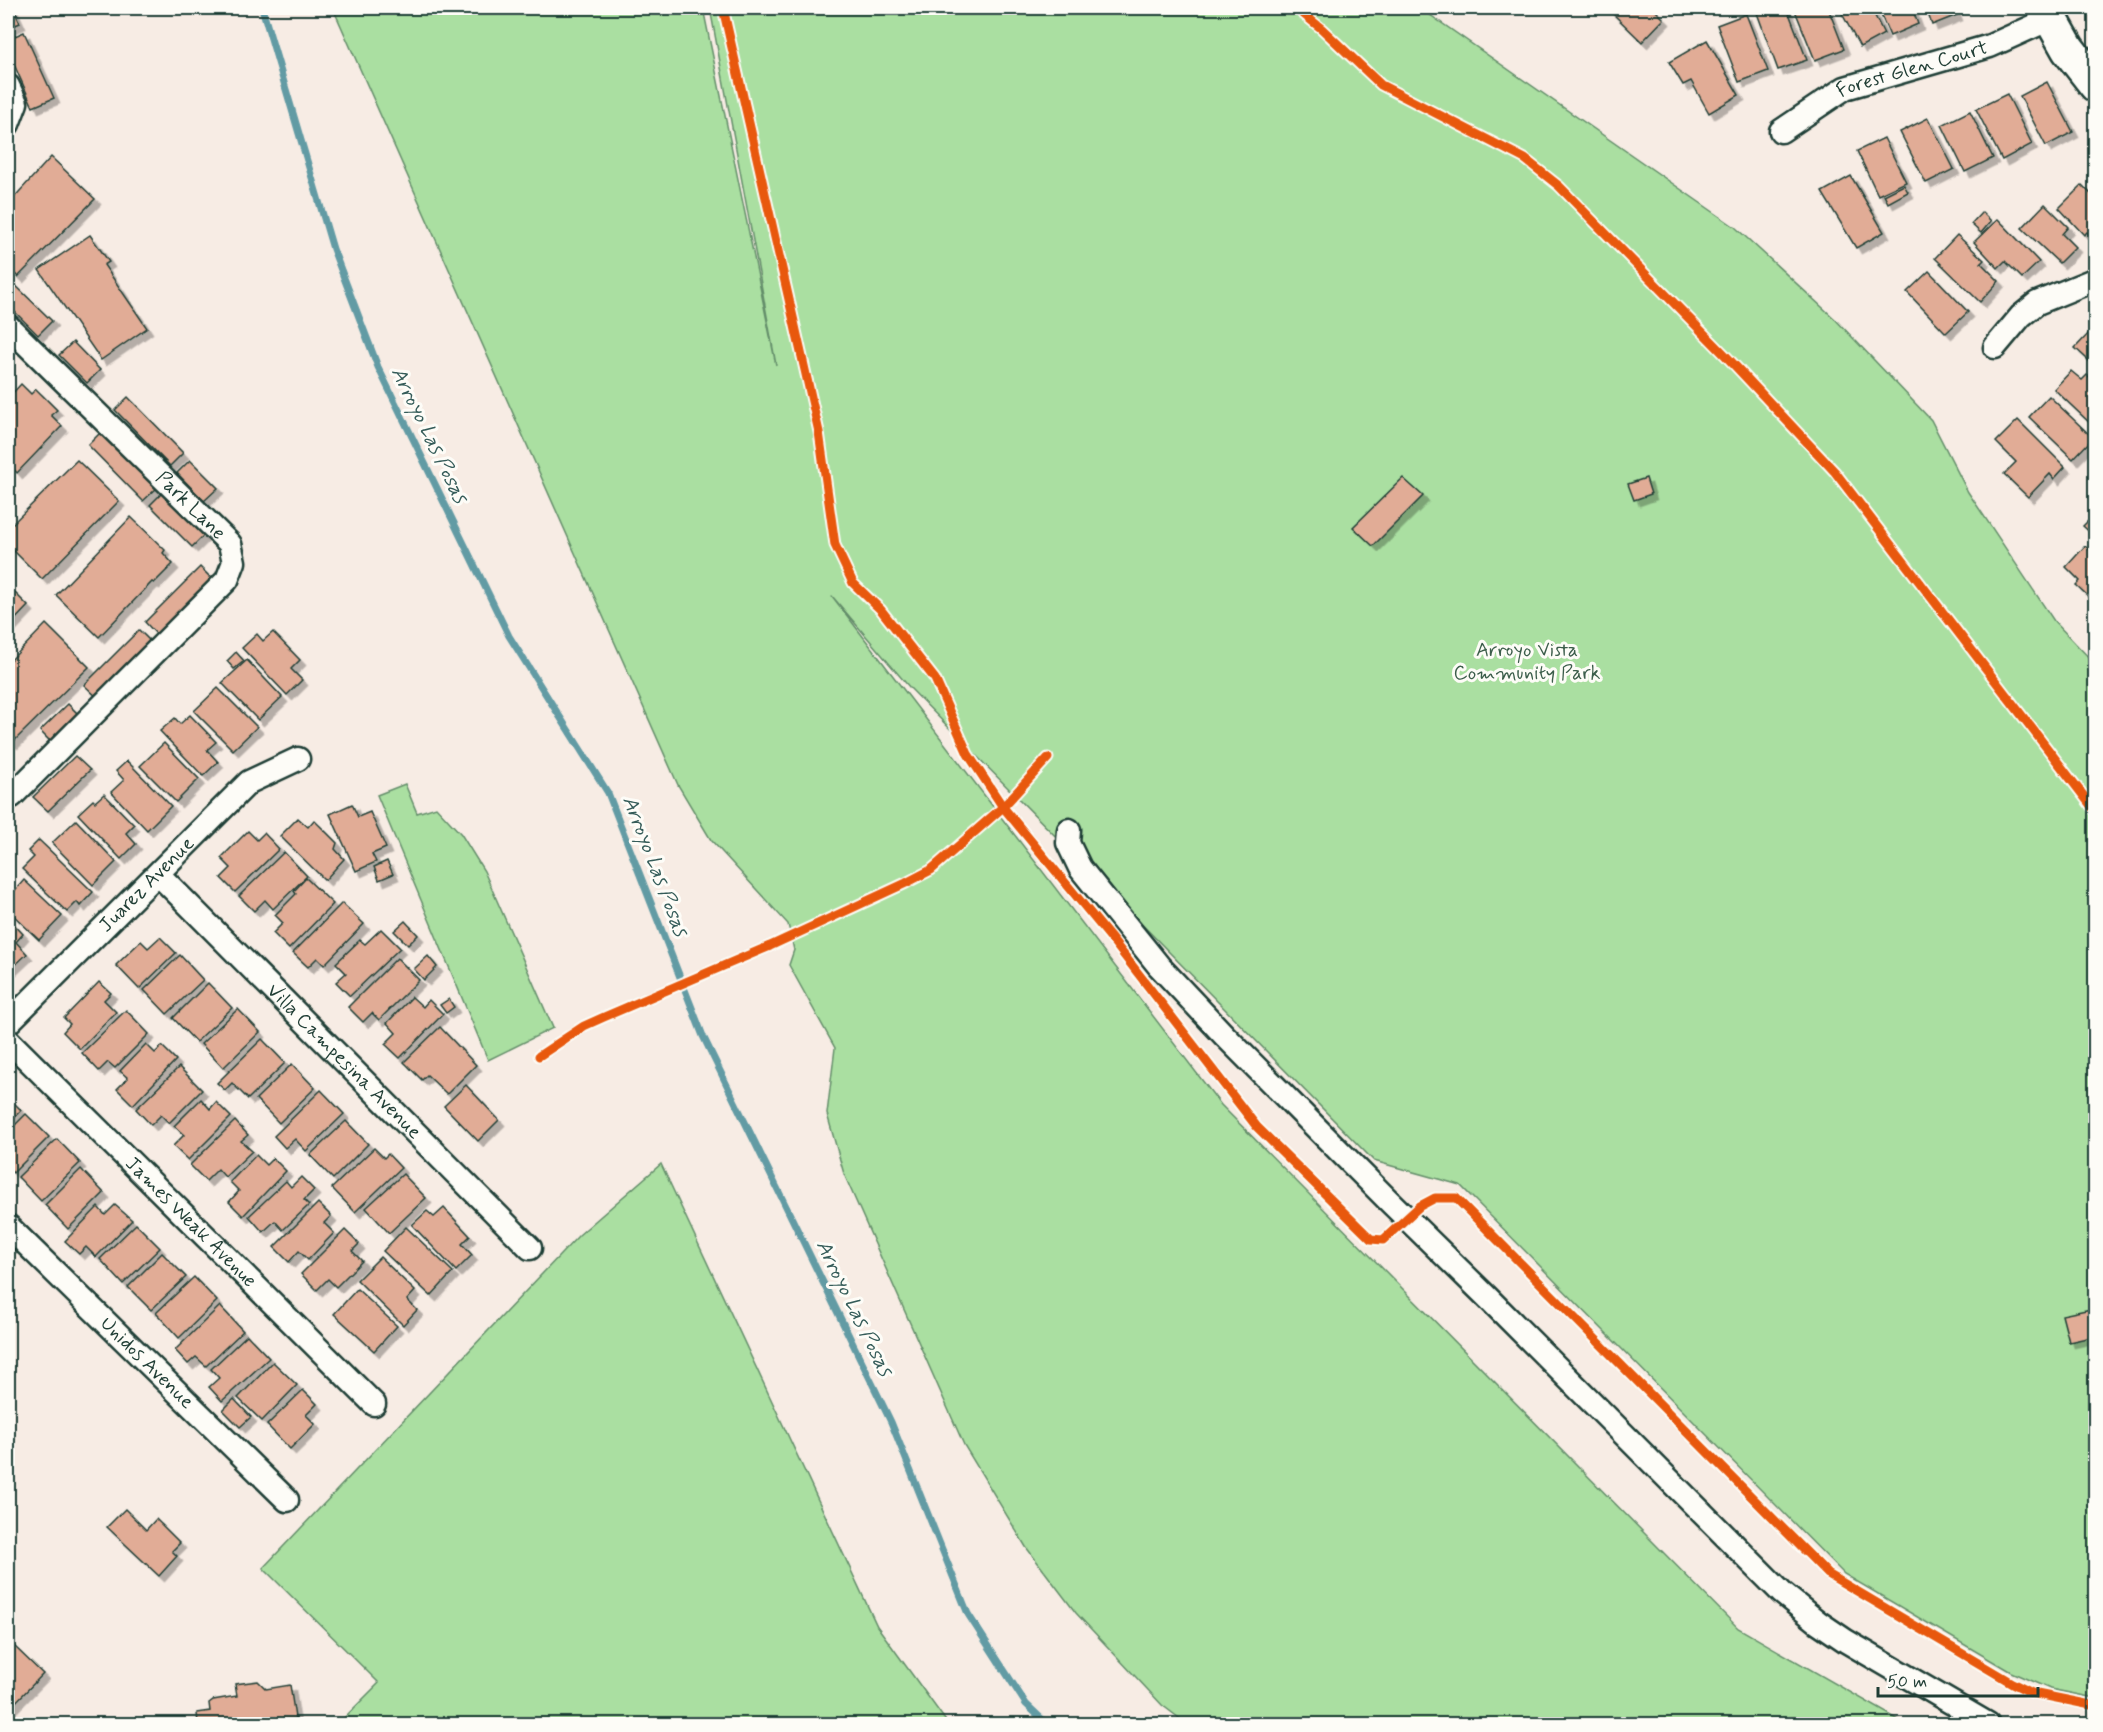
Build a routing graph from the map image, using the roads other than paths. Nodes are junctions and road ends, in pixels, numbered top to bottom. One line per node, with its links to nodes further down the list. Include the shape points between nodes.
1 (2047, 13): 2 (street); 5 (street, Forest Glen Court, via 1990,46 1845,88)
2 (2096, 85)
3 (8, 86): 4 (street, via 16,103)
4 (8, 124)
5 (1781, 131)
6 (2096, 279): 8 (street, via 2037,303)
7 (8, 327): 10 (street, Park Lane, via 230,544 234,562 227,580)
8 (1995, 347)
9 (298, 759): 12 (street, Juarez Avenue, via 249,782)
10 (8, 797)
11 (1069, 830): 19 (street, via 1068,843 1080,868 1225,1036 1782,1593 1846,1641)
12 (158, 874): 13 (street, Juarez Avenue); 16 (street, Villa Campesina Avenue)
13 (8, 1023)
14 (8, 1040): 17 (street, James Weak Avenue)
15 (8, 1226): 18 (street, Unidos Avenue)
16 (530, 1248)
17 (374, 1404)
18 (287, 1500)
19 (1988, 1725)

